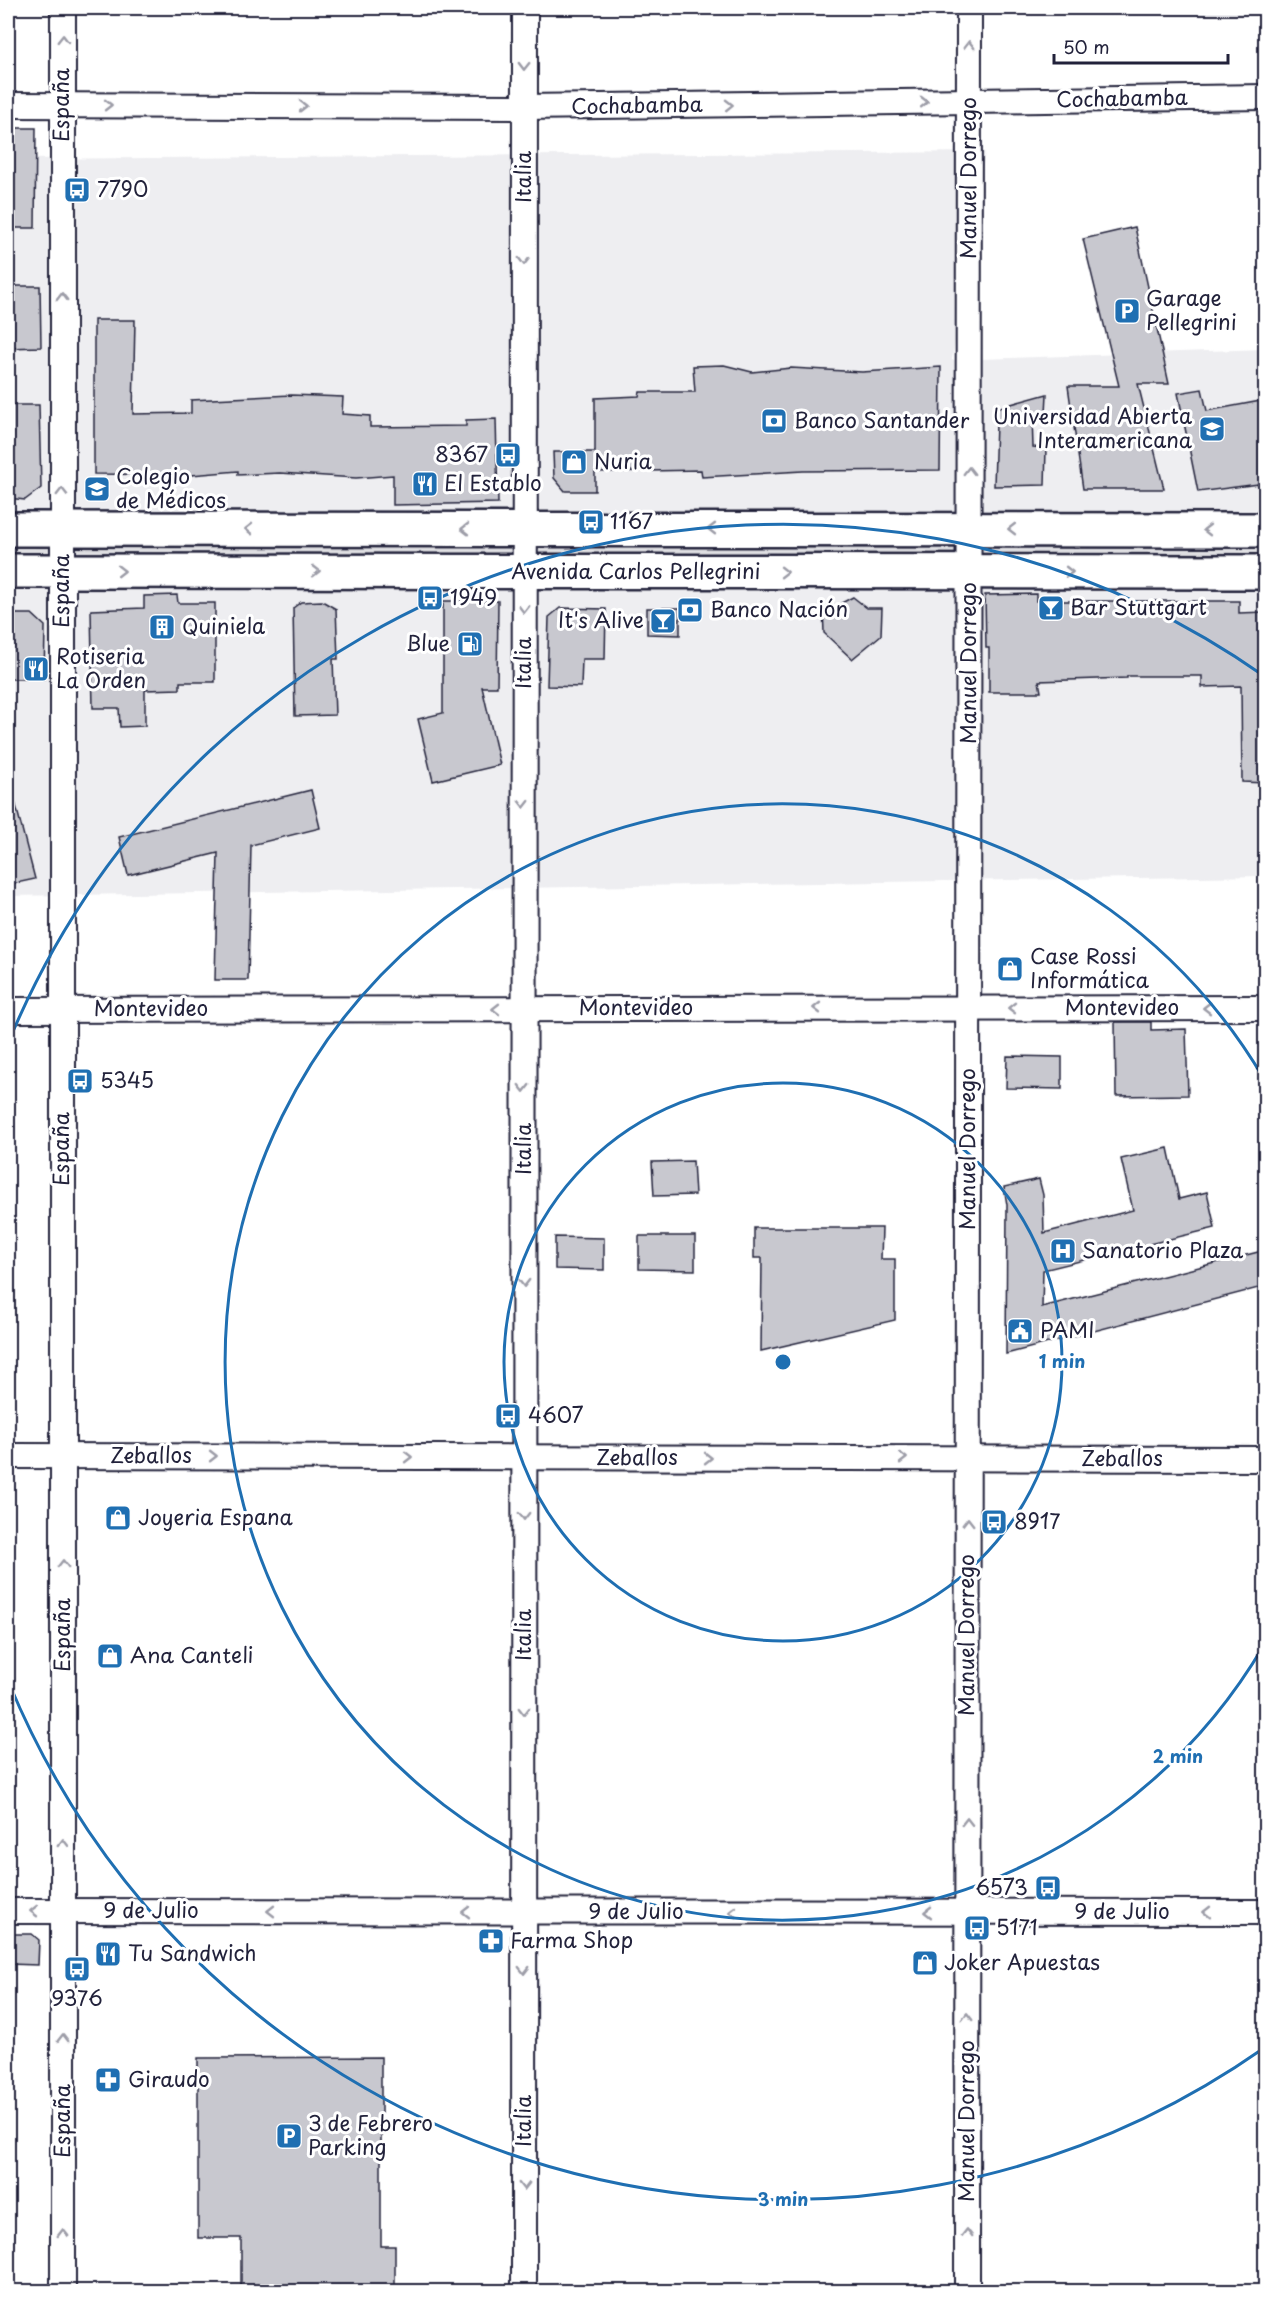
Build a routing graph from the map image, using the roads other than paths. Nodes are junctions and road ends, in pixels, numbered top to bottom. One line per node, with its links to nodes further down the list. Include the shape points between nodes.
1 (63, 8): 7 (street, España, one-way to 1)
2 (525, 8): 8 (street, Italia, one-way to 8)
3 (969, 8): 5 (street, Manuel Dorrego, one-way to 3)
4 (1266, 97): 5 (street, Cochabamba)
5 (969, 102): 8 (street, Cochabamba, one-way to 5); 12 (street, Manuel Dorrego, one-way to 5)
6 (8, 105): 7 (street, Cochabamba)
7 (62, 105): 8 (street, Cochabamba, one-way to 8); 10 (street, España, one-way to 7)
8 (524, 107): 11 (street, Italia, one-way to 11)
9 (8, 529): 10 (main road, Avenida Carlos Pellegrini)
10 (62, 529): 11 (main road, Avenida Carlos Pellegrini, one-way to 10); 15 (street, España)
11 (524, 529): 12 (main road, Avenida Carlos Pellegrini, one-way to 11); 16 (street, Italia)
12 (969, 529): 13 (main road, Avenida Carlos Pellegrini, one-way to 12); 17 (street, Manuel Dorrego)
13 (1266, 530)
14 (8, 571): 15 (main road, Avenida Carlos Pellegrini)
15 (62, 571): 16 (main road, Avenida Carlos Pellegrini, one-way to 16); 21 (street, España)
16 (524, 572): 17 (main road, Avenida Carlos Pellegrini, one-way to 17); 22 (street, Italia, one-way to 22)
17 (969, 572): 18 (main road, Avenida Carlos Pellegrini, one-way to 18); 19 (street, Manuel Dorrego)
18 (1266, 572)
19 (968, 1008): 20 (street, Montevideo, one-way to 19); 22 (street, Montevideo, one-way to 22); 27 (street, Manuel Dorrego)
20 (1266, 1008)
21 (62, 1009): 22 (street, Montevideo, one-way to 21); 23 (street, Montevideo); 25 (street, España)
22 (524, 1009): 26 (street, Italia, one-way to 26)
23 (8, 1010)
24 (8, 1456): 25 (street, Zeballos)
25 (63, 1456): 26 (street, Zeballos, one-way to 26); 30 (street, España, one-way to 25)
26 (524, 1457): 27 (street, Zeballos, one-way to 27); 31 (street, Italia, one-way to 31)
27 (968, 1458): 28 (street, Zeballos); 32 (street, Manuel Dorrego, one-way to 27)
28 (1266, 1459)
29 (8, 1911): 30 (street, 9 de Julio, one-way to 29)
30 (63, 1911): 31 (street, 9 de Julio, one-way to 30); 34 (street, España, one-way to 30)
31 (524, 1912): 32 (street, 9 de Julio, one-way to 31); 35 (street, Italia, one-way to 35)
32 (967, 1912): 33 (street, 9 de Julio, one-way to 32); 36 (street, Manuel Dorrego, one-way to 32)
33 (1266, 1912)
34 (63, 2292)
35 (524, 2292)
36 (967, 2292)

